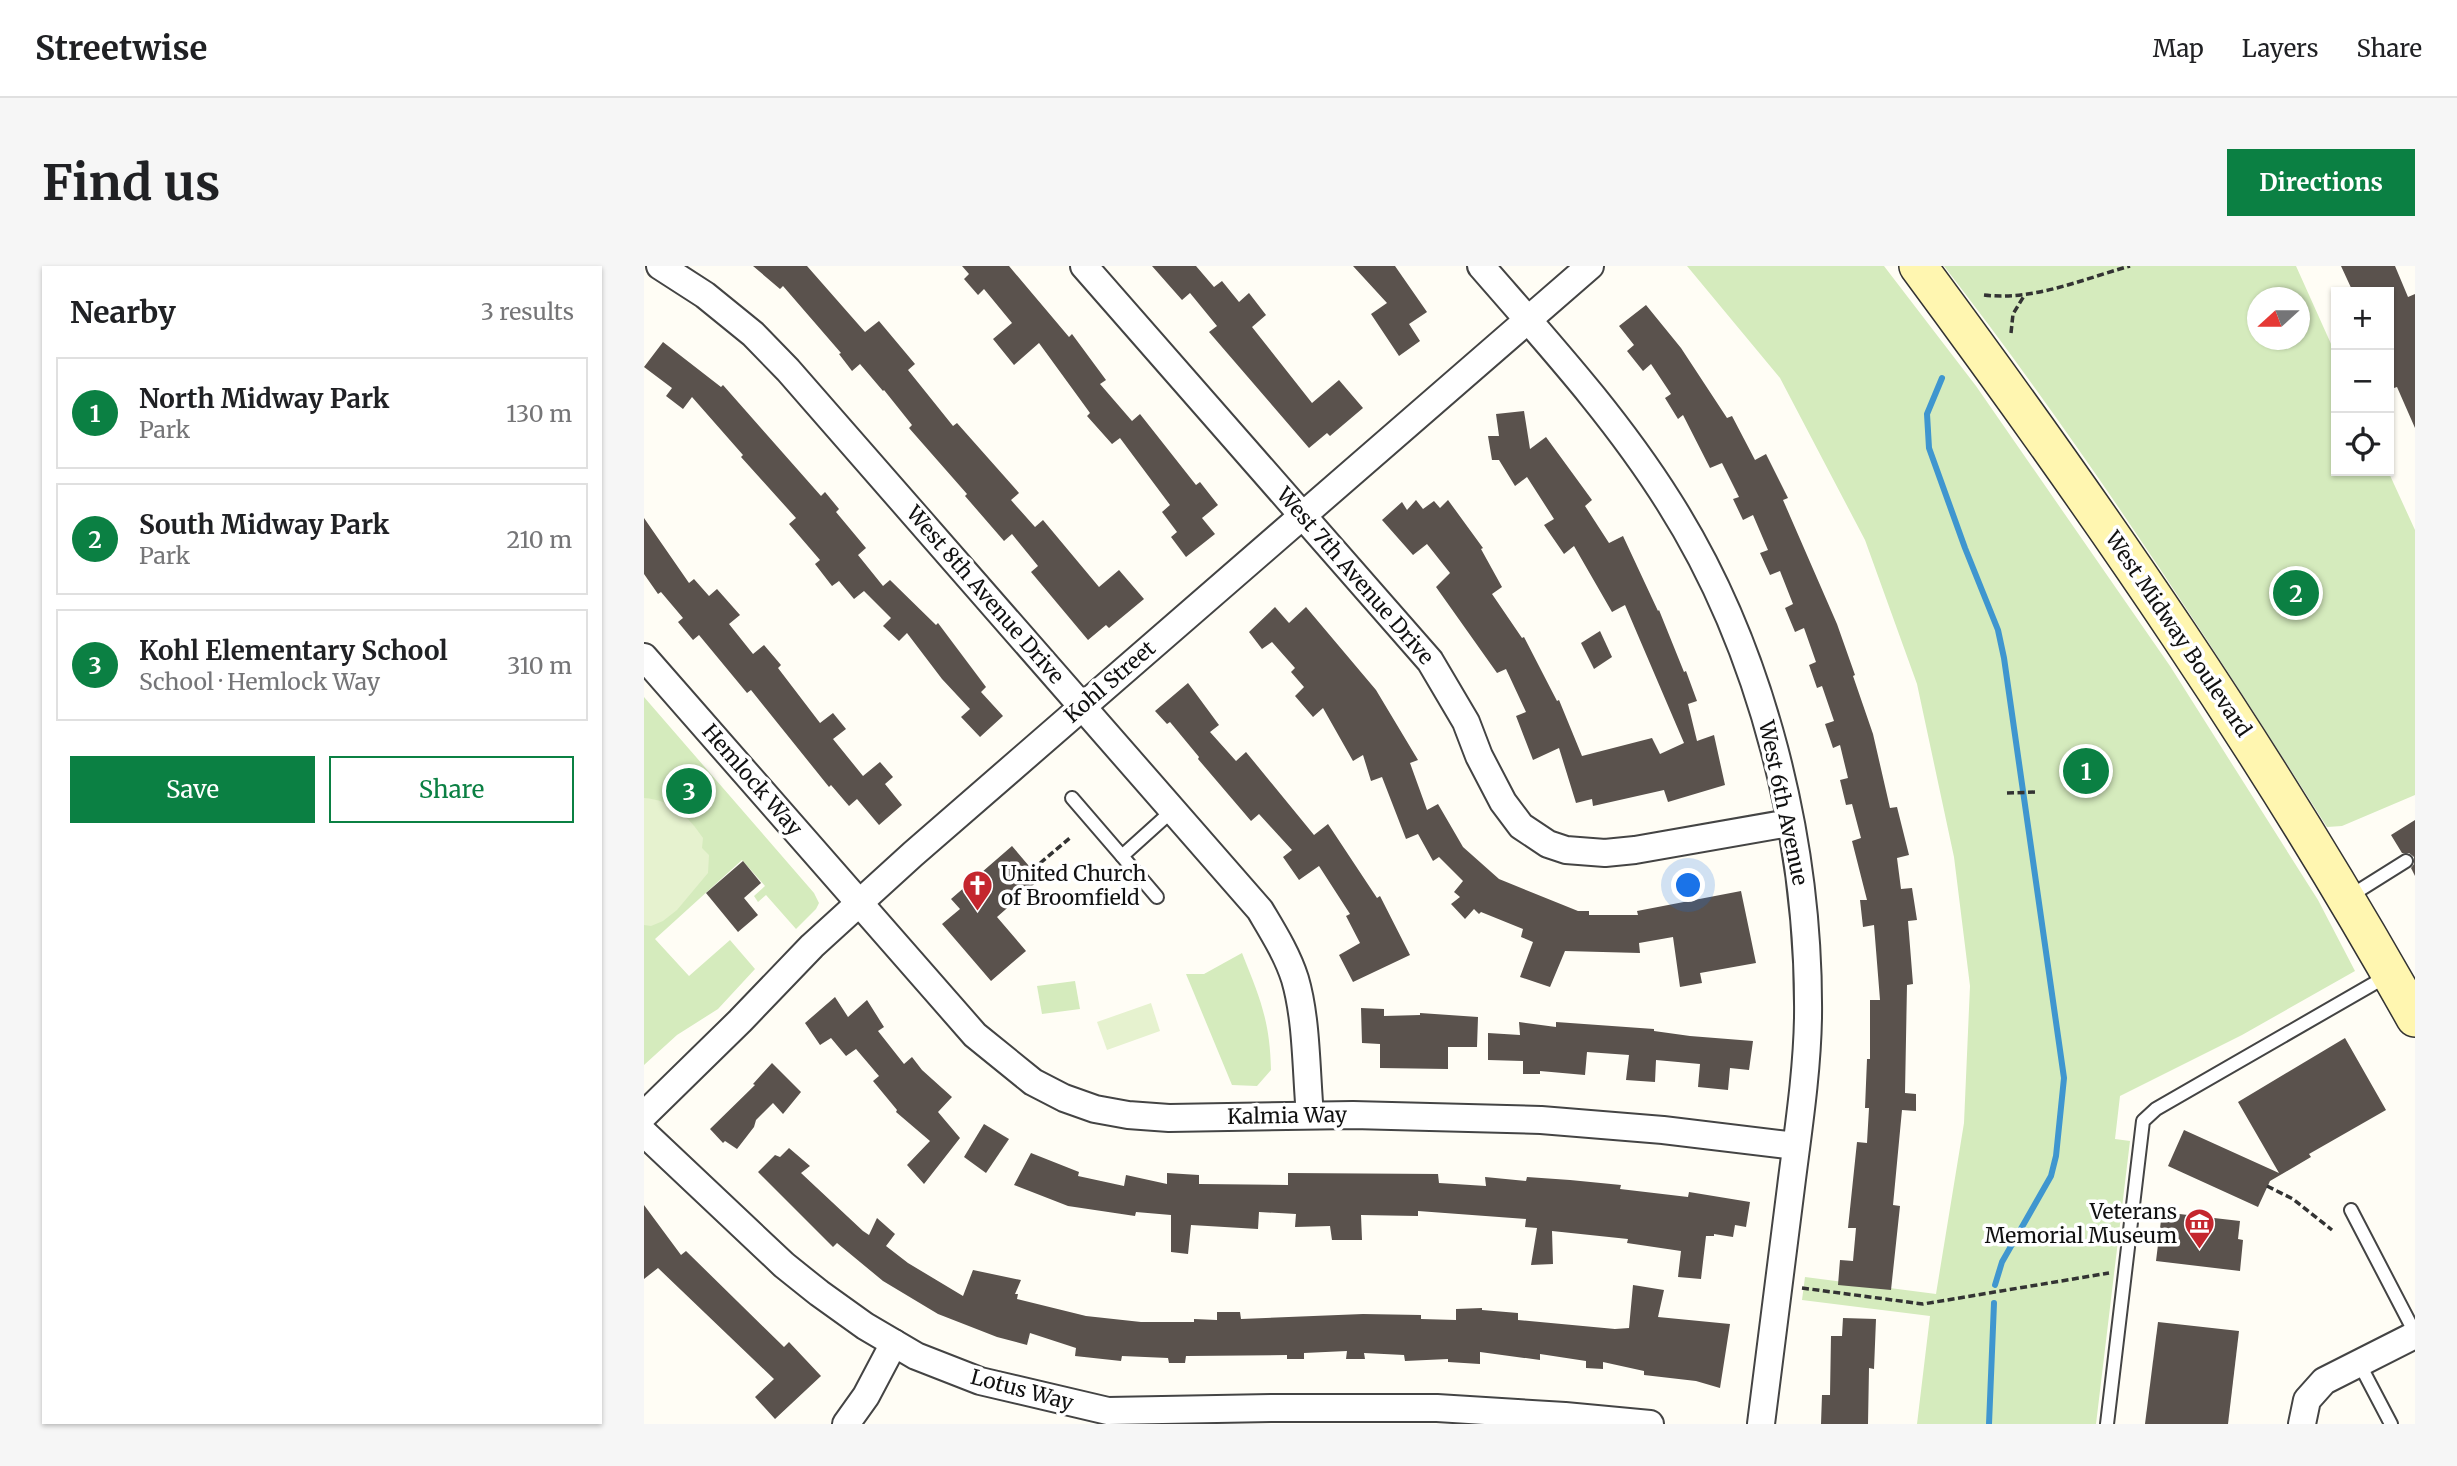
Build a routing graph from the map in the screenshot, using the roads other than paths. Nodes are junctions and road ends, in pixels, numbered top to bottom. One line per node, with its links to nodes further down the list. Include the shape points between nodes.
1 (660, 266): 9 (street, West 8th Avenue Drive, via 705,295 788,370)
2 (1084, 266): 7 (street, West 7th Avenue Drive)
3 (1481, 266): 6 (street, West 6th Avenue)
4 (1590, 266): 6 (street, Kohl Street)
5 (1918, 266): 16 (main road, West Midway Boulevard, via 2187,644)
6 (1527, 319): 7 (street, Kohl Street); 12 (street, West 6th Avenue, via 1634,448 1699,552 1754,680 1777,758)
7 (1303, 514): 9 (street, Kohl Street); 12 (street, West 7th Avenue Drive, via 1430,661 1466,722 1503,802 1531,834 1566,850 1605,853)
8 (644, 657): 17 (street, Hemlock Way)
9 (1082, 706): 11 (street, West 8th Avenue Drive); 17 (street, Kohl Street)
10 (1072, 798): 13 (lane)
11 (1173, 810): 13 (lane); 21 (street, West 8th Avenue Drive, via 1260,910 1279,941 1300,1000)
12 (1789, 823): 23 (street, West 6th Avenue, via 1801,891 1807,972 1808,1020)
13 (1122, 856): 15 (lane)
14 (2406, 861): 16 (lane)
15 (1157, 897)
16 (2346, 898): 18 (main road, West Midway Boulevard)
17 (860, 903): 20 (street, Kohl Street); 21 (street, Kalmia Way, via 975,1035 1033,1082 1064,1098 1095,1109 1169,1118)
18 (2390, 974): 19 (main road, West Midway Boulevard); 32 (lane, via 2156,1109 2143,1121)
19 (2414, 1012)
20 (644, 1115)
21 (1310, 1115): 23 (street, Kalmia Way, via 1541,1120)
22 (644, 1133): 26 (street, Lotus Way, via 785,1265)
23 (1796, 1146): 31 (street, West 6th Avenue)
24 (2351, 1210): 25 (lane)
25 (2415, 1334): 27 (street)
26 (894, 1343): 29 (street); 30 (street, Lotus Way, via 979,1381 1108,1411 1411,1408)
27 (2359, 1363): 28 (street, via 2317,1387); 33 (lane)
28 (2305, 1419)
29 (846, 1424)
30 (1650, 1424)
31 (1761, 1424)
32 (2107, 1424)
33 (2391, 1424)

